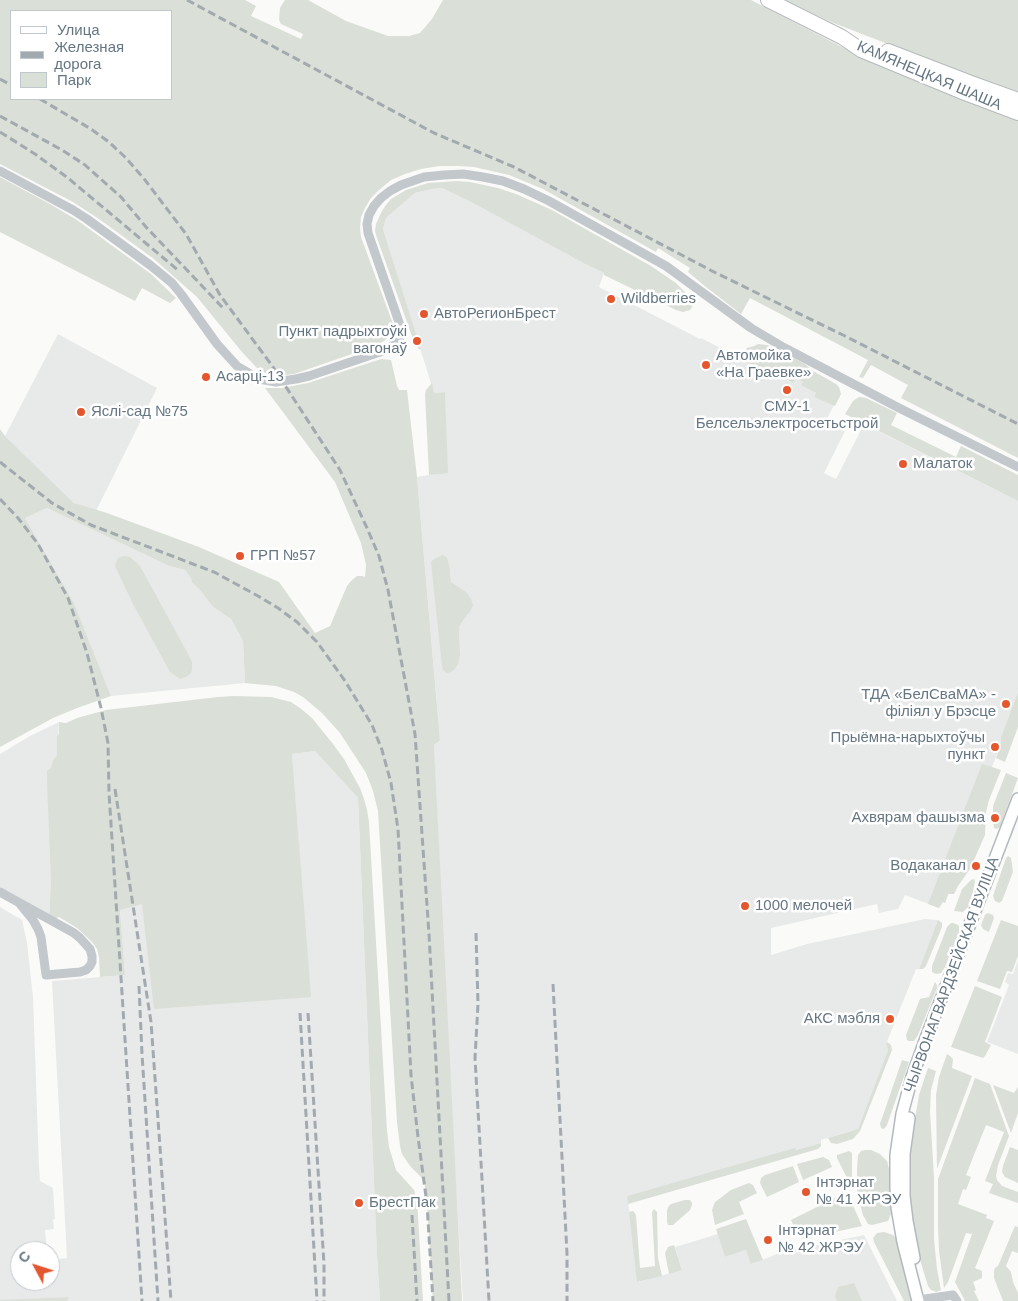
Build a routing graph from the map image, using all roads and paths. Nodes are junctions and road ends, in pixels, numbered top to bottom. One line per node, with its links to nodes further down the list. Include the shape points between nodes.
1 (768, 0): 2 (main road, КАМЯНЕЦКАЯ ШАША)
2 (842, 37): 3 (main road, КАМЯНЕЦКАЯ ШАША, via 865,42); 4 (main road, КАМЯНЕЦКАЯ ШАША, via 861,50)
3 (1018, 100)
4 (1018, 113)
5 (0, 171): 6 (street, via 73,210 150,265 172,283 237,366 259,379 276,382 296,380 386,350 400,338 402,328 368,233 369,215 381,198 400,185 444,175 463,174 503,181 548,200 666,266 750,328 783,347)
6 (1018, 467)
7 (1018, 799): 11 (main road, ЧЫРВОНАГВАРДЗЕЙСКАЯ ВУЛІЦА, via 925,1041 902,1114 896,1155 897,1206 903,1242)
8 (1018, 818): 11 (main road, ЧЫРВОНАГВАРДЗЕЙСКАЯ ВУЛІЦА, via 931,1043 910,1114 904,1154 904,1196)
9 (0, 892): 10 (street)
10 (20, 904): 10 (street, via 41,937 46,975 80,972 90,966 90,949 80,938)
11 (922, 1300): 12 (street, via 953,1295)
12 (957, 1301)

